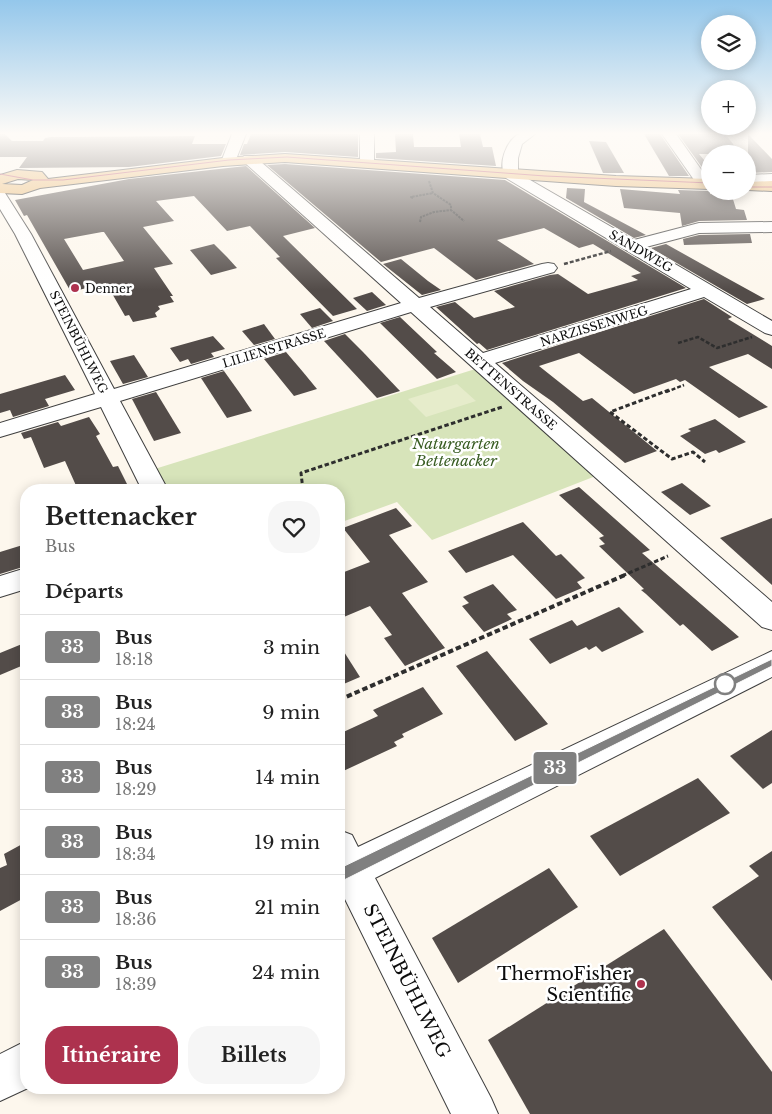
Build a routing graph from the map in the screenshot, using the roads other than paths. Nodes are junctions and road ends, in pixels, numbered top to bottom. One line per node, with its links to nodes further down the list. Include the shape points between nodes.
1 (3, 186): 13 (street, STEINBÜHLWEG, via 15,236)
2 (270, 186): 10 (street, BETTENSTRASSE)
3 (530, 186): 7 (street, SANDWEG)
4 (756, 186): 5 (main road)
5 (772, 186)
6 (772, 227): 7 (street, via 698,228)
7 (631, 246): 9 (street, SANDWEG)
8 (548, 268): 10 (street, LILIENSTRASSE)
9 (707, 290): 11 (street, SANDWEG); 12 (street, NARZISSENWEG)
10 (416, 305): 12 (street, BETTENSTRASSE); 13 (street, LILIENSTRASSE)
11 (772, 329)
12 (480, 361): 18 (street, BETTENSTRASSE)
13 (107, 398): 14 (street, LILIENSTRASSE); 15 (street, STEINBÜHLWEG)
14 (0, 430)
15 (152, 484)
16 (20, 580): 17 (street)
17 (0, 587)
18 (772, 619)
19 (772, 663): 20 (street)
20 (345, 863)
21 (345, 870): 24 (street, STEINBÜHLWEG)
22 (20, 1066): 23 (street)
23 (0, 1079)
24 (475, 1114)

